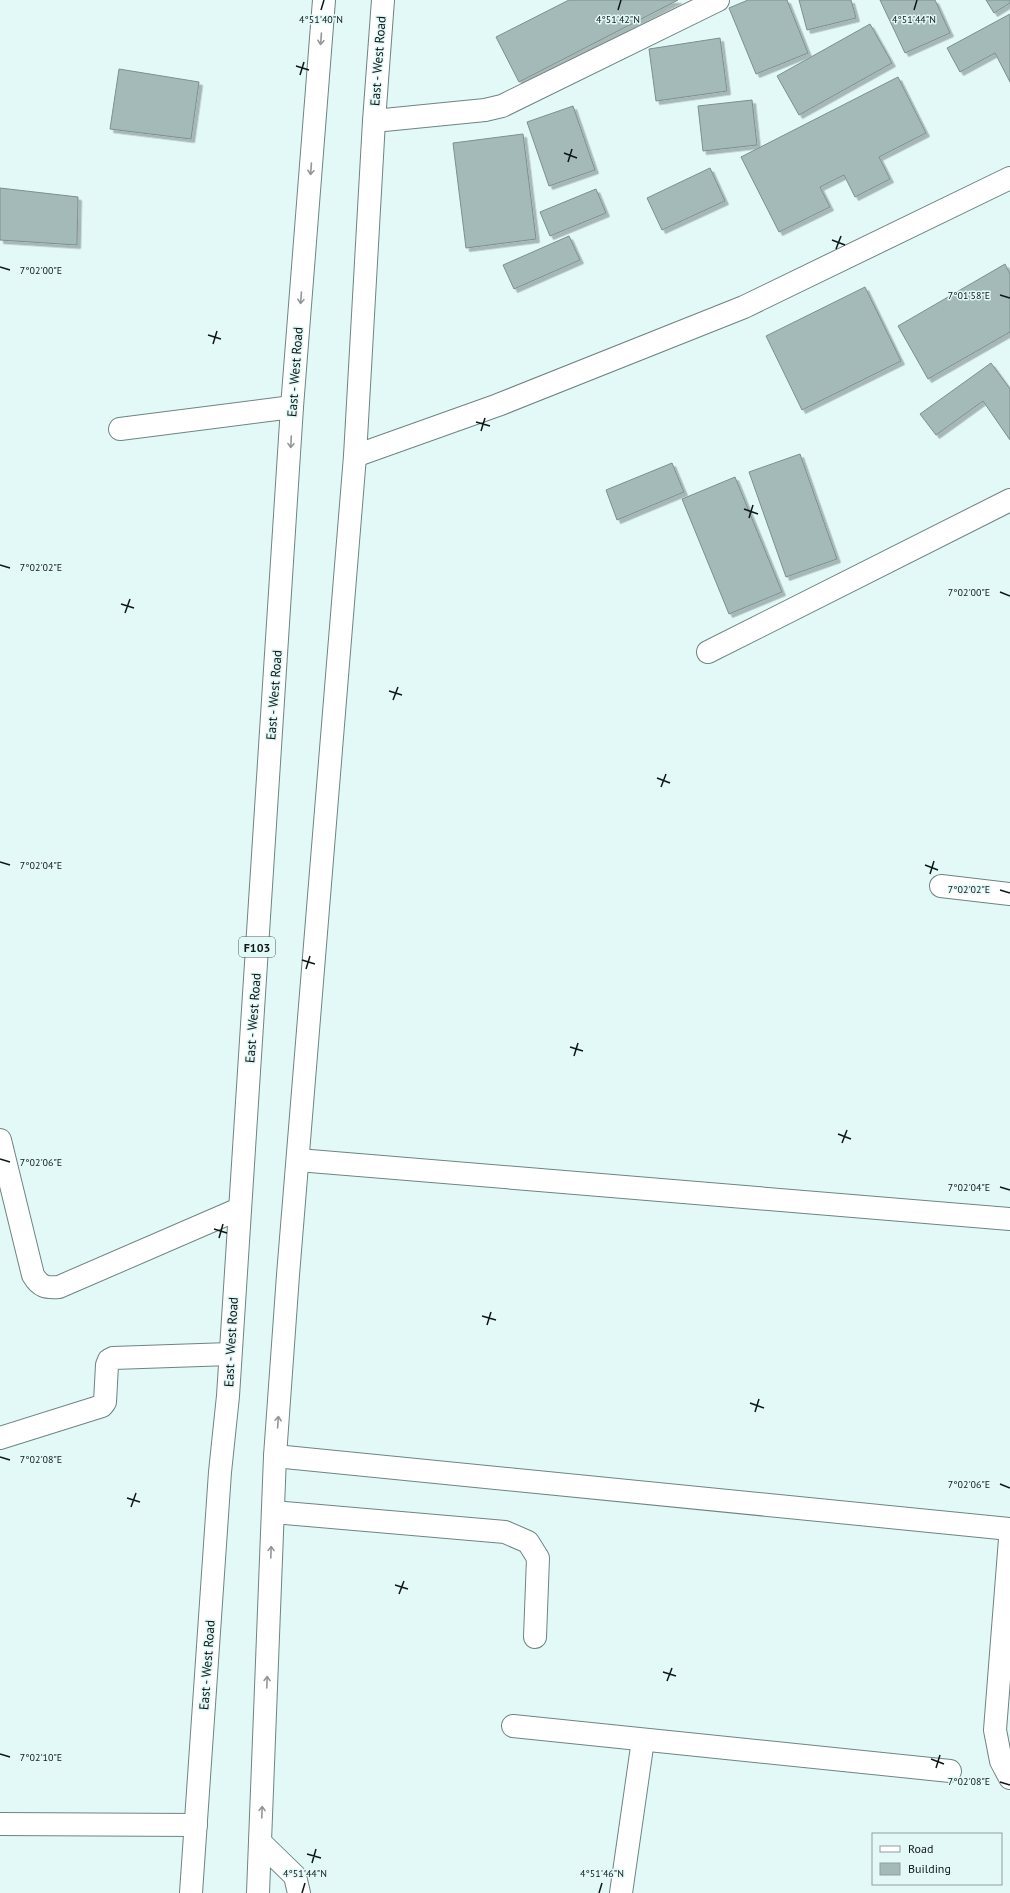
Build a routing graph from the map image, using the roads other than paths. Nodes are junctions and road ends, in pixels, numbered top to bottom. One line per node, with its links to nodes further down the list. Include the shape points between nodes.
1 (324, 0): 6 (street, East - West Road / F103, one-way to 6)
2 (383, 0): 4 (street, East - West Road)
3 (718, 0): 4 (street, via 502,106)
4 (374, 121): 8 (street, East - West Road)
5 (1010, 178): 8 (street, via 744,307 498,405)
6 (292, 407): 7 (street); 15 (street, East - West Road / F103, one-way to 15)
7 (120, 429)
8 (355, 456): 14 (street, East - West Road)
9 (1010, 500): 10 (street)
10 (708, 652)
11 (941, 886): 12 (street)
12 (1010, 894)
13 (1, 1147): 15 (street, via 33,1275 38,1283 46,1288 59,1287)
14 (298, 1160): 16 (street); 19 (street, East - West Road, one-way to 14)
15 (239, 1209): 17 (street, East - West Road / F103)
16 (1010, 1219)
17 (230, 1354): 18 (street, via 113,1358 107,1365 105,1402 102,1406); 29 (street, East - West Road / F103)
18 (0, 1438)
19 (275, 1456): 20 (street, East - West Road); 21 (street)
20 (273, 1512): 23 (street, via 505,1532 528,1542 538,1558); 30 (street, East - West Road, one-way to 20)
21 (1010, 1530)
22 (1010, 1539): 27 (street, via 995,1730 1001,1761)
23 (535, 1637)
24 (513, 1726): 25 (street)
25 (643, 1740): 26 (street); 34 (street)
26 (950, 1771)
27 (1010, 1778)
28 (0, 1824): 29 (street)
29 (196, 1825): 31 (street, East - West Road / F103)
30 (260, 1842): 32 (street, East - West Road); 33 (street, via 295,1876)
31 (191, 1893)
32 (258, 1893)
33 (299, 1893)
34 (621, 1893)

